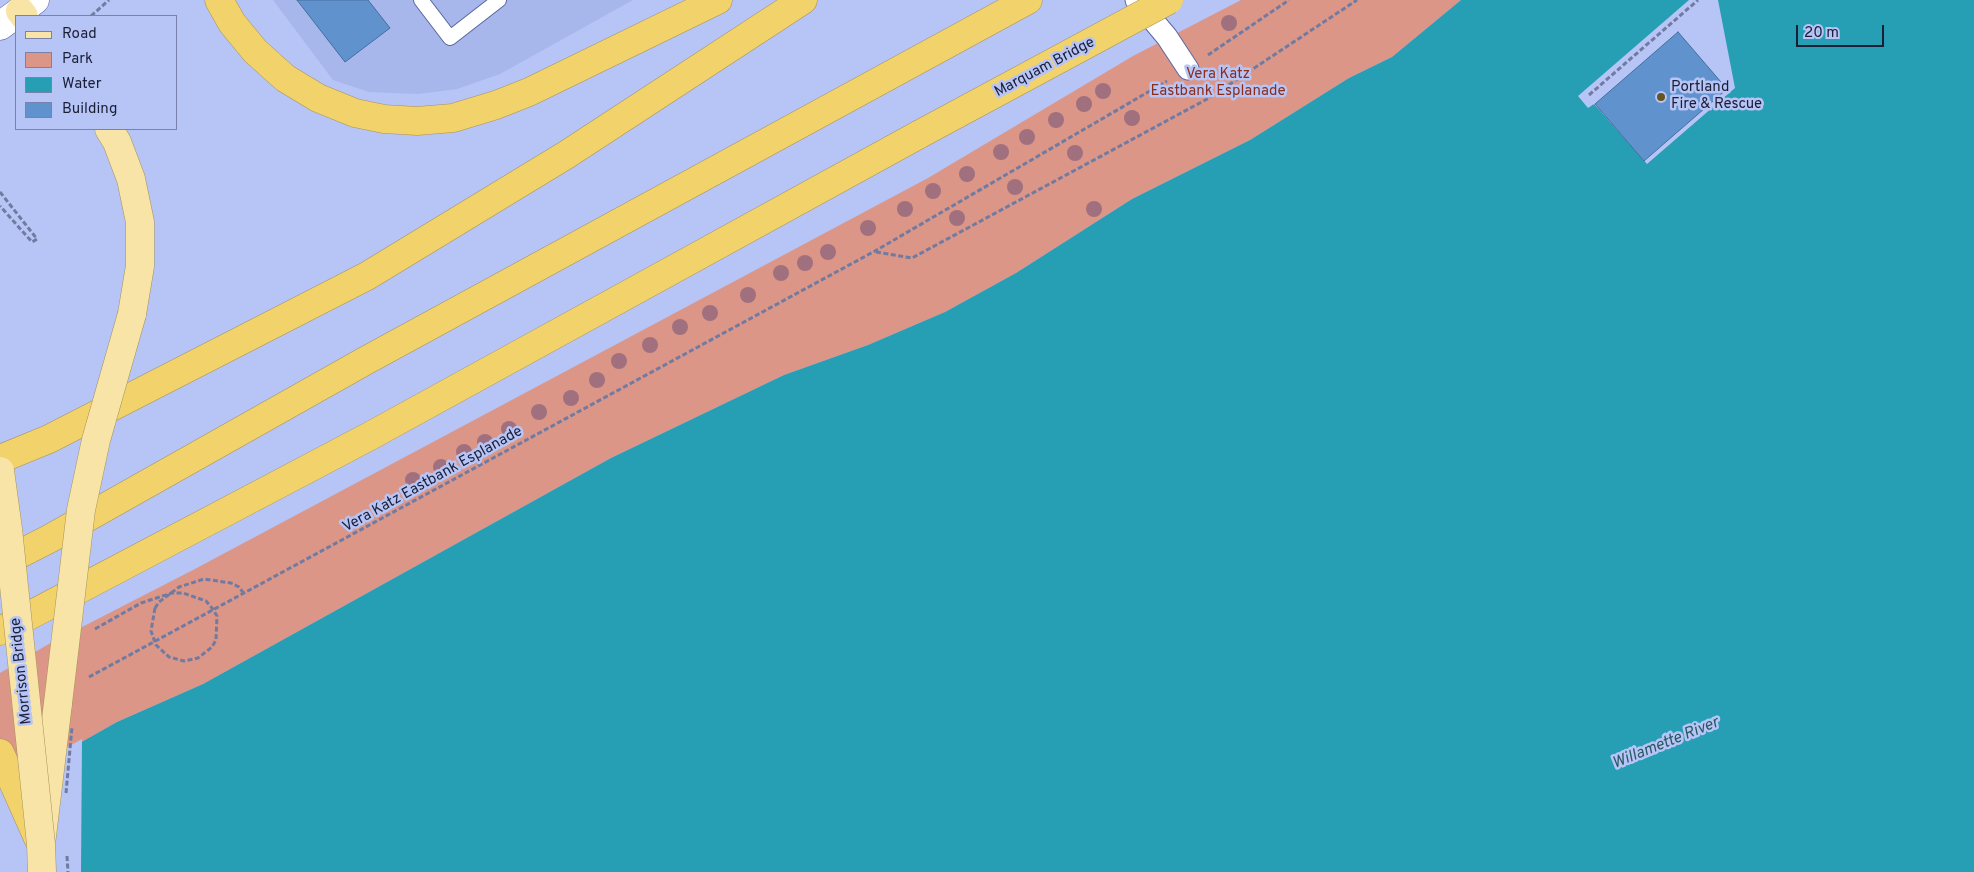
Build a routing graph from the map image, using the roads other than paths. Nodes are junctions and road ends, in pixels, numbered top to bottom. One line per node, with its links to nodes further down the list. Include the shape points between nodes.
1 (220, 0): 4 (highway, via 232,24 255,51 293,83 318,98 355,113 417,121 453,118 529,92)
2 (421, 0): 3 (lane, via 450,38)
3 (498, 0)
4 (718, 0)
5 (803, 0): 11 (highway, via 566,155 367,276 58,434)
6 (1028, 0): 13 (highway)
7 (1136, 0): 9 (street)
8 (1170, 0): 14 (highway, Marquam Bridge, bridge, via 370,436)
9 (1188, 69)
10 (110, 130): 16 (main road, bridge, via 132,179 140,222 140,266 132,314 96,440 81,510)
11 (0, 459)
12 (0, 471): 16 (main road, Morrison Bridge, bridge)
13 (0, 564)
14 (0, 631)
15 (0, 753): 16 (highway)
16 (54, 846): 17 (main road, Morrison Bridge)
17 (42, 872)

